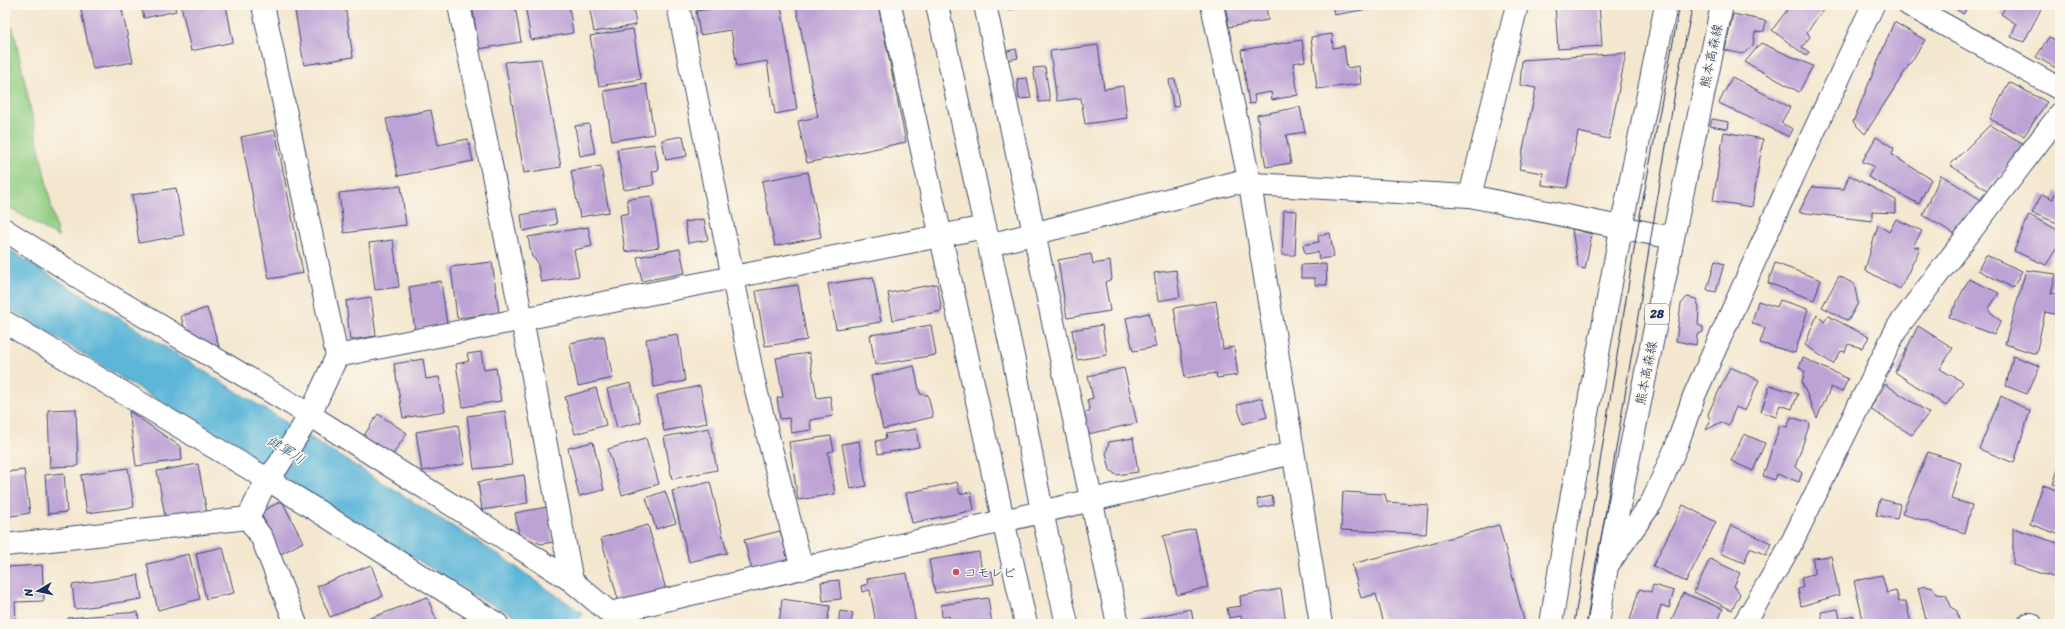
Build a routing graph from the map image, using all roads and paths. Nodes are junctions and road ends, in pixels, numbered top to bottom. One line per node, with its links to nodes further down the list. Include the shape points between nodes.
1 (263, 5): 26 (street)
2 (459, 5): 24 (street)
3 (678, 5): 23 (street)
4 (890, 5): 20 (street)
5 (937, 5): 21 (street)
6 (985, 5): 19 (street)
7 (1212, 5): 15 (street)
8 (1517, 5): 16 (street)
9 (1666, 5): 17 (street)
10 (1722, 5): 22 (street, 熊本高森線 / 28)
11 (1873, 5): 35 (street, via 1780,202 1694,396 1677,445 1652,502)
12 (1909, 5): 13 (street)
13 (2060, 89)
14 (2060, 114): 47 (street, via 1897,328 1789,548)
15 (1250, 184): 16 (street); 19 (street, via 1234,183); 28 (street)
16 (1470, 196): 17 (street)
17 (1621, 228): 22 (street); 45 (street, via 1568,516)
18 (5, 230): 27 (street, via 80,278)
19 (1035, 233): 21 (street); 30 (street)
20 (940, 234): 21 (street); 23 (street); 33 (street)
21 (987, 236): 31 (street, via 1014,361)
22 (1673, 238): 35 (street, 熊本高森線 / 28)
23 (733, 278): 24 (street); 36 (street, via 754,382)
24 (522, 319): 26 (street); 37 (street)
25 (5, 322): 29 (street)
26 (337, 356): 27 (street)
27 (310, 415): 29 (street); 37 (street)
28 (1293, 453): 30 (street); 44 (street)
29 (272, 472): 32 (street); 40 (street)
30 (1093, 501): 31 (street); 43 (street)
31 (1042, 512): 33 (street); 42 (street)
32 (248, 518): 34 (street); 39 (street, via 262,538)
33 (1003, 522): 36 (street); 41 (street)
34 (5, 545)
35 (1607, 566): 46 (street, 熊本高森線 / 28)
36 (802, 569): 38 (street)
37 (572, 581): 38 (street)
38 (615, 618)
39 (296, 624)
40 (498, 624)
41 (1026, 624)
42 (1067, 624)
43 (1118, 624)
44 (1321, 624)
45 (1551, 624)
46 (1598, 624)
47 (1744, 624)

